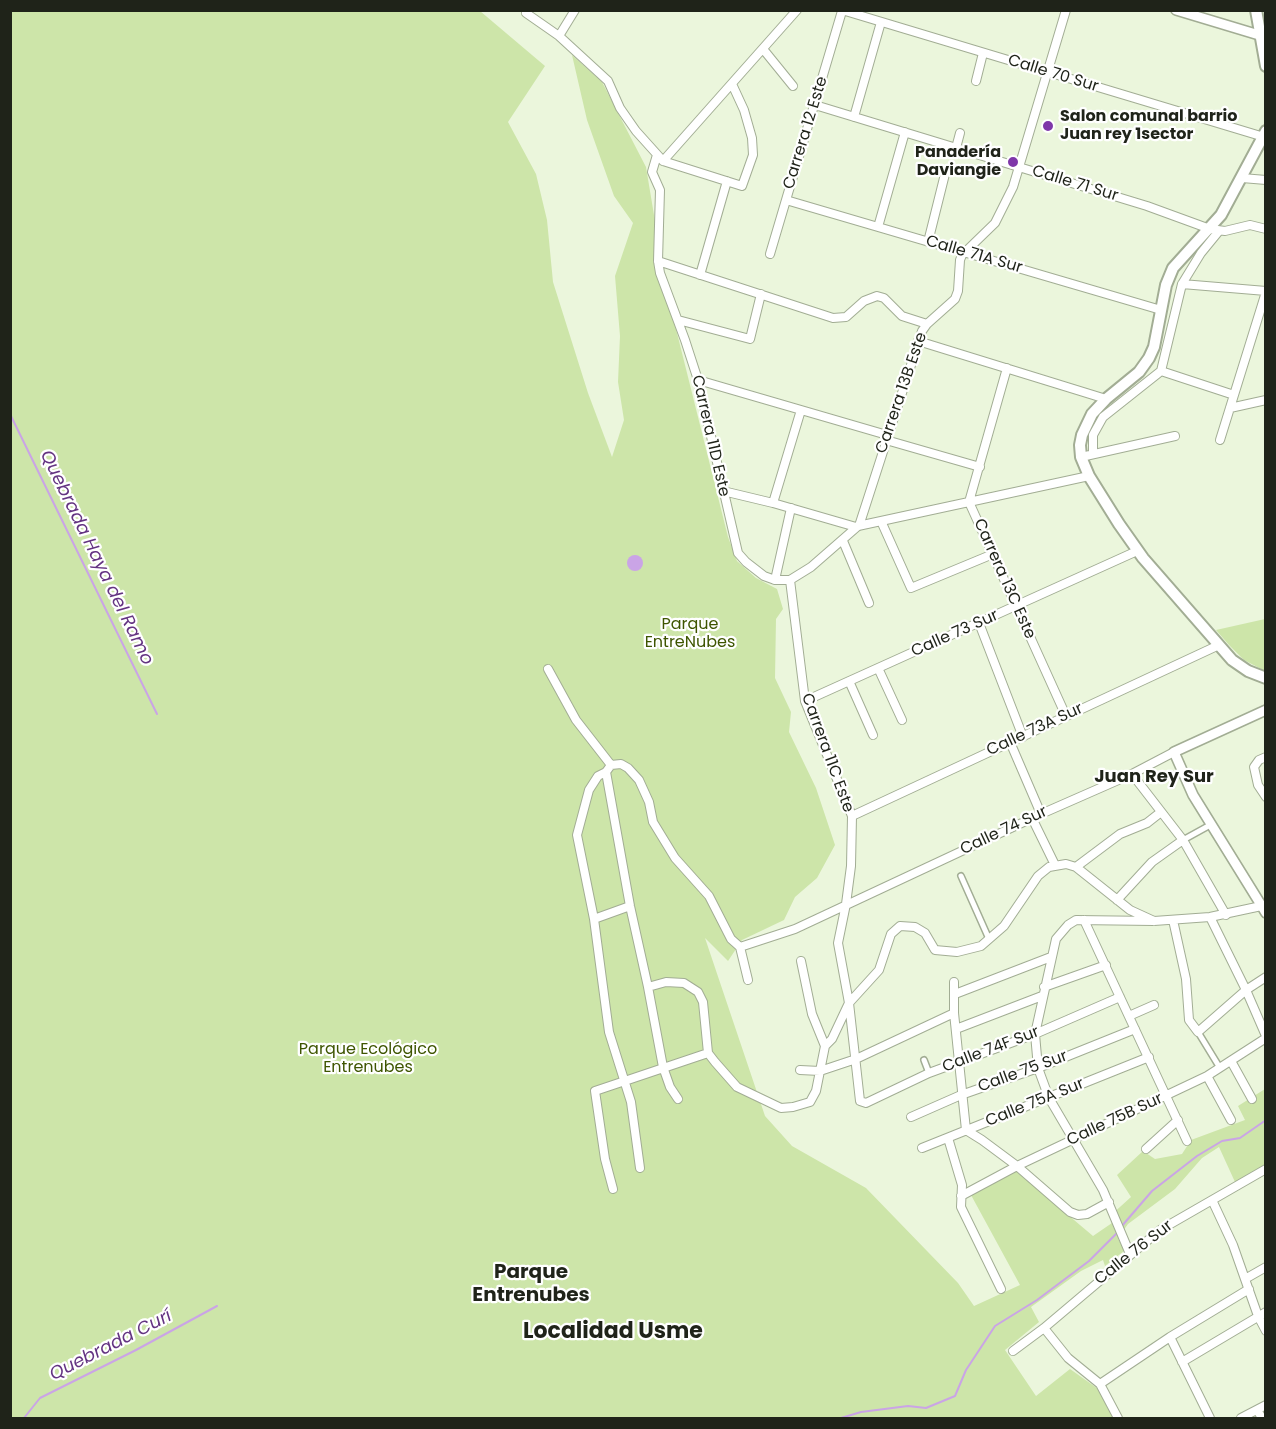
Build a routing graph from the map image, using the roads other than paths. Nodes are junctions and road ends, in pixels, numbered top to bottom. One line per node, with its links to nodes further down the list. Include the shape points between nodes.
1 (575, 10): 10 (street)
2 (797, 10): 11 (street)
3 (1066, 10): 14 (street)
4 (1176, 10): 9 (street)
5 (1257, 10): 9 (main road)
6 (842, 11): 8 (street, Calle 70 Sur); 18 (street, Carrera 12 Este)
7 (526, 12): 10 (street)
8 (881, 22): 12 (street, Calle 70 Sur); 19 (street)
9 (1259, 35): 13 (main road)
10 (559, 36): 24 (street, via 608,81 620,108)
11 (763, 49): 16 (street); 17 (street)
12 (983, 53): 14 (street, Calle 70 Sur); 15 (street)
13 (1266, 66)
14 (1049, 73): 22 (street, Calle 70 Sur); 25 (street)
15 (976, 81)
16 (732, 84): 24 (street); 29 (street, via 744,110 753,155 742,186)
17 (793, 86)
18 (815, 105): 19 (street, Calle 71 Sur); 30 (street, Carrera 12 Este)
19 (854, 117): 20 (street, Calle 71 Sur)
20 (905, 132): 23 (street, Calle 71 Sur); 31 (street)
21 (960, 133): 23 (street)
22 (1265, 134): 27 (main road)
23 (956, 148): 25 (street, Calle 71 Sur)
24 (660, 158): 29 (street); 37 (street, Carrera 11D Este, via 652,172 660,190)
25 (1019, 167): 33 (street, Calle 71 Sur); 35 (street, via 1002,214)
26 (945, 174): 34 (street)
27 (1242, 178): 28 (street); 33 (main road)
28 (1266, 180)
29 (727, 181): 38 (street)
30 (786, 201): 31 (street, Calle 71A Sur); 36 (street, Carrera 12 Este)
31 (878, 227): 34 (street, Calle 71A Sur)
32 (1266, 229): 33 (street, via 1250,225)
33 (1214, 230): 39 (street); 42 (main road, via 1173,268)
34 (928, 242): 35 (street, Calle 71A Sur)
35 (964, 252): 42 (street, Calle 71A Sur); 44 (street, Carrera 13B Este, via 955,299)
36 (770, 254)
37 (658, 261): 38 (street); 43 (street, Carrera 11D Este)
38 (700, 275): 41 (street)
39 (1182, 284): 40 (street); 47 (street)
40 (1266, 292): 49 (street)
41 (761, 294): 43 (street, via 750,339); 44 (street, via 833,318 846,317 864,301 878,296 902,316)
42 (1161, 310): 50 (main road, via 1154,347 1145,365)
43 (678, 320): 48 (street, Carrera 11D Este)
44 (927, 324): 45 (street, Carrera 13B Este)
45 (918, 341): 46 (street); 55 (street, Carrera 13B Este)
46 (1007, 368): 50 (street); 58 (street, Carrera 13C Este)
47 (1161, 370): 49 (street); 57 (street, via 1103,417)
48 (698, 380): 53 (street); 60 (street, Carrera 11D Este)
49 (1234, 395): 52 (street)
50 (1106, 399): 57 (main road, via 1086,424 1080,445)
51 (1266, 400): 52 (street)
52 (1230, 408): 56 (street)
53 (801, 410): 55 (street); 61 (street)
54 (1175, 436): 57 (street)
55 (886, 437): 58 (street); 65 (street, Carrera 13B Este)
56 (1220, 440)
57 (1087, 456): 59 (main road)
58 (980, 467): 62 (street, Carrera 13C Este)
59 (1089, 476): 62 (street); 67 (main road)
60 (723, 491): 61 (street); 69 (street, Carrera 11D Este, via 738,554)
61 (773, 502): 63 (street)
62 (969, 502): 64 (street); 68 (street, Carrera 13C Este)
63 (791, 508): 65 (street); 69 (street)
64 (881, 521): 65 (street); 68 (street, via 909,588)
65 (858, 526): 66 (street)
66 (843, 541): 70 (street); 71 (street)
67 (1137, 551): 72 (street, Calle 73 Sur); 74 (main road)
68 (993, 554): 72 (street, Carrera 13C Este)
69 (774, 580): 70 (street)
70 (789, 580): 79 (street, Carrera 11C Este)
71 (869, 603)
72 (1016, 606): 73 (street, Calle 73 Sur); 81 (street, Carrera 13C Este)
73 (979, 623): 75 (street, Calle 73 Sur); 84 (street)
74 (1219, 645): 77 (main road, via 1239,666); 81 (street, Calle 73A Sur)
75 (878, 668): 78 (street, Calle 73 Sur); 82 (street)
76 (548, 669): 88 (street)
77 (1266, 678)
78 (849, 681): 79 (street, Calle 73 Sur); 83 (street)
79 (806, 701): 93 (street, Carrera 11C Este)
80 (1266, 710): 86 (street, Calle 74 Sur)
81 (1066, 716): 84 (street, Calle 73A Sur)
82 (902, 720)
83 (873, 735)
84 (1023, 736): 85 (street, Calle 73A Sur)
85 (1010, 742): 92 (street); 93 (street, Calle 73A Sur)
86 (1174, 752): 89 (street, Calle 74 Sur); 95 (street, via 1193,795)
87 (1266, 757): 90 (street, via 1254,767)
88 (608, 768): 102 (street); 106 (street, via 590,790 577,835); 111 (street, via 621,764 639,780 653,822 675,858 709,896 731,939)
89 (1132, 774): 91 (street); 92 (street, Calle 74 Sur)
90 (1266, 797)
91 (1161, 812): 96 (street); 98 (street, via 1147,823 1120,834)
92 (1041, 814): 94 (street, Calle 74 Sur)
93 (852, 816): 101 (street, Carrera 11C Este)
94 (1032, 818): 97 (street); 101 (street, Calle 74 Sur)
95 (1212, 824): 96 (street); 103 (street)
96 (1183, 840): 100 (street, via 1152,862); 104 (street)
97 (1055, 865): 98 (street); 110 (street, via 1038,876 1004,926)
98 (1076, 867): 100 (street)
99 (961, 876): 110 (street)
100 (1117, 900): 109 (street)
101 (846, 904): 111 (street, Calle 74 Sur, via 795,928); 124 (street, Carrera 11C Este, via 838,943)
102 (630, 906): 106 (street); 118 (street)
103 (1264, 908): 104 (street)
104 (1226, 915): 105 (street)
105 (1210, 917): 108 (street); 120 (street)
106 (594, 919): 147 (street, via 609,1032)
107 (1084, 920): 109 (street); 112 (street, via 1068,925 1056,939); 114 (street)
108 (1173, 920): 109 (street); 130 (street, via 1186,979 1189,1020)
109 (1154, 921)
110 (989, 939): 124 (street, via 981,946 957,952 935,950 925,933 915,927 900,926 891,934 879,970)
111 (740, 947): 116 (street)
112 (1051, 957): 119 (street); 121 (street)
113 (801, 961): 133 (street, via 809,1004)
114 (1106, 965): 119 (street); 123 (street)
115 (1266, 977): 120 (street)
116 (748, 980)
117 (954, 982): 121 (street)
118 (648, 987): 134 (street, via 684,983 698,992 703,1002); 140 (street)
119 (1044, 987): 122 (street)
120 (1246, 990): 130 (street); 132 (street)
121 (955, 994): 126 (street)
122 (1042, 996): 128 (street); 131 (street)
123 (1120, 997): 127 (street); 131 (street, Calle 74F Sur)
124 (849, 1003): 133 (street); 136 (street, Carrera 11C Este)
125 (1154, 1005): 127 (street)
126 (954, 1013): 128 (street); 136 (street)
127 (1129, 1016): 129 (street)
128 (956, 1029): 139 (street)
129 (1135, 1029): 135 (street); 141 (street, Calle 75 Sur)
130 (1198, 1032): 142 (street)
131 (1035, 1034): 139 (street, Calle 74F Sur); 141 (street)
132 (1265, 1039): 138 (street, Calle 75B Sur)
133 (825, 1046): 144 (street)
134 (708, 1053): 140 (street); 144 (street, via 738,1087 781,1108 810,1102)
135 (1149, 1057): 149 (street); 150 (street, Calle 75A Sur)
136 (856, 1059): 144 (street); 153 (street, Carrera 11C Este, via 858,1092)
137 (924, 1060): 145 (street)
138 (1231, 1061): 142 (street, Calle 75B Sur); 152 (street)
139 (960, 1063): 145 (street, Calle 74F Sur); 148 (street)
140 (663, 1067): 147 (street); 151 (street)
141 (1038, 1068): 148 (street, Calle 75 Sur); 150 (street)
142 (1220, 1068): 146 (street, Calle 75B Sur)
143 (800, 1070): 144 (street)
144 (820, 1071)
145 (929, 1073): 153 (street, Calle 74F Sur)
146 (1207, 1076): 149 (street, Calle 75B Sur); 156 (street)
147 (624, 1080): 164 (street); 166 (street, via 595,1091)
148 (961, 1095): 154 (street, Calle 75 Sur); 157 (street)
149 (1166, 1095): 155 (street); 159 (street, Calle 75B Sur)
150 (1049, 1098): 157 (street, Calle 75A Sur); 159 (street)
151 (678, 1099)
152 (1252, 1099)
153 (863, 1103)
154 (911, 1117)
155 (1178, 1120): 160 (street); 162 (street)
156 (1231, 1120)
157 (966, 1130): 158 (street, Calle 75A Sur); 163 (street)
158 (948, 1138): 161 (street, Calle 75A Sur); 167 (street, via 962,1185)
159 (1073, 1140): 163 (street, Calle 75B Sur); 169 (street)
160 (1187, 1141)
161 (922, 1148)
162 (1146, 1149)
163 (1017, 1166): 167 (street, Calle 75B Sur); 169 (street, via 1077,1215)
164 (640, 1168)
165 (1266, 1169): 168 (street, Calle 76 Sur)
166 (613, 1189)
167 (961, 1196): 173 (street, via 961,1207)
168 (1212, 1200): 170 (street, Calle 76 Sur, via 1160,1230); 172 (street)
169 (1109, 1202): 170 (street)
170 (1130, 1254): 177 (street, Calle 76 Sur)
171 (1266, 1267): 172 (street)
172 (1245, 1279): 174 (street)
173 (1001, 1289)
174 (1248, 1289): 176 (street); 179 (street)
175 (1266, 1312): 176 (street)
176 (1258, 1316): 178 (street); 181 (street)
177 (1044, 1328): 180 (street, Calle 76 Sur); 182 (street, via 1068,1358)
178 (1266, 1331)
179 (1170, 1337): 181 (street); 182 (street)
180 (1013, 1352)
181 (1182, 1362): 186 (street)
182 (1100, 1384): 185 (street)
183 (1266, 1405): 184 (street)
184 (1257, 1410): 187 (street); 188 (street)
185 (1118, 1419)
186 (1210, 1419)
187 (1241, 1419)
188 (1262, 1419)

